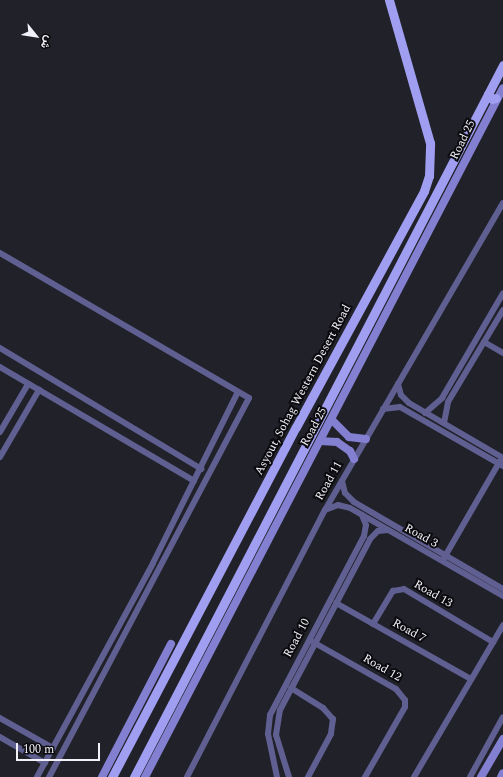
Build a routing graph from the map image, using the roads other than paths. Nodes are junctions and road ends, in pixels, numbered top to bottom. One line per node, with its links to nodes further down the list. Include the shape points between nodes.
1 (389, 0): 43 (main road, Asyout, Sohag Western Desert Road, via 430,143 430,170 424,191)
2 (502, 68): 4 (main road)
3 (503, 88): 4 (street, Road 25)
4 (492, 96): 19 (street, Road 25); 59 (main road)
5 (503, 203): 14 (street, Road 11)
6 (0, 253): 16 (street)
7 (503, 295): 18 (street, via 442,398)
8 (503, 310): 9 (street)
9 (484, 342): 11 (street); 20 (street, via 448,402)
10 (0, 348): 28 (street)
11 (503, 353)
12 (0, 367): 13 (street)
13 (28, 384): 15 (street); 21 (street)
14 (398, 384): 17 (street, Road 11); 18 (street, via 404,399)
15 (39, 390): 24 (street); 29 (street)
16 (238, 392): 28 (street); 56 (street, via 249,398)
17 (383, 409): 22 (street, Road 11); 27 (street, via 400,407)
18 (425, 413): 20 (street)
19 (332, 420): 22 (street, via 346,435); 23 (street, Road 25)
20 (444, 424): 25 (street)
21 (0, 430)
22 (366, 439): 26 (street, Road 11)
23 (320, 441): 26 (street, via 341,444); 60 (street, Road 25)
24 (0, 457)
25 (503, 458): 27 (street)
26 (354, 459): 30 (street, Road 11)
27 (501, 465): 34 (street)
28 (200, 469): 29 (street)
29 (194, 481): 52 (street)
30 (342, 481): 31 (street, Road 11); 34 (street, Road 3, via 345,493 354,502)
31 (325, 510): 32 (street, Road 3, via 344,506); 61 (street, Road 11)
32 (362, 515): 33 (street, Road 3); 40 (street, Road 10, via 366,525 364,536)
33 (388, 530): 34 (street, Road 3); 37 (street, Road 10, via 378,532 370,539)
34 (444, 558): 35 (street, Road 3); 36 (street, Road 3)
35 (503, 588)
36 (503, 596)
37 (336, 603): 38 (street, Road 7); 42 (street, Road 10)
38 (373, 624): 41 (street, Road 13, via 393,591 404,589); 44 (street, Road 7)
39 (503, 625): 41 (street)
40 (309, 639): 42 (street, Road 12); 46 (street, Road 10)
41 (493, 642): 44 (street)
42 (315, 643): 45 (street, Road 10); 65 (street, Road 12, via 396,688 405,700 405,707)
43 (175, 646): 57 (street); 58 (main road, Asyout, Sohag Western Desert Road)
44 (472, 679): 66 (street)
45 (291, 688): 47 (street, Road 10); 64 (street, via 324,708 333,719 331,734)
46 (270, 715): 47 (street); 62 (street, Road 10, via 268,734)
47 (277, 717): 63 (street, Road 10, via 277,744)
48 (503, 717): 67 (street)
49 (0, 718): 52 (street)
50 (0, 737): 53 (street)
51 (503, 739): 68 (street)
52 (53, 748): 53 (street)
53 (45, 763): 55 (street)
54 (503, 773): 69 (street)
55 (37, 777)
56 (49, 777)
57 (102, 777)
58 (112, 777)
59 (134, 777)
60 (145, 777)
61 (187, 777)
62 (277, 777)
63 (288, 777)
64 (308, 777)
65 (365, 777)
66 (414, 777)
67 (470, 777)
68 (481, 777)
69 (501, 777)

